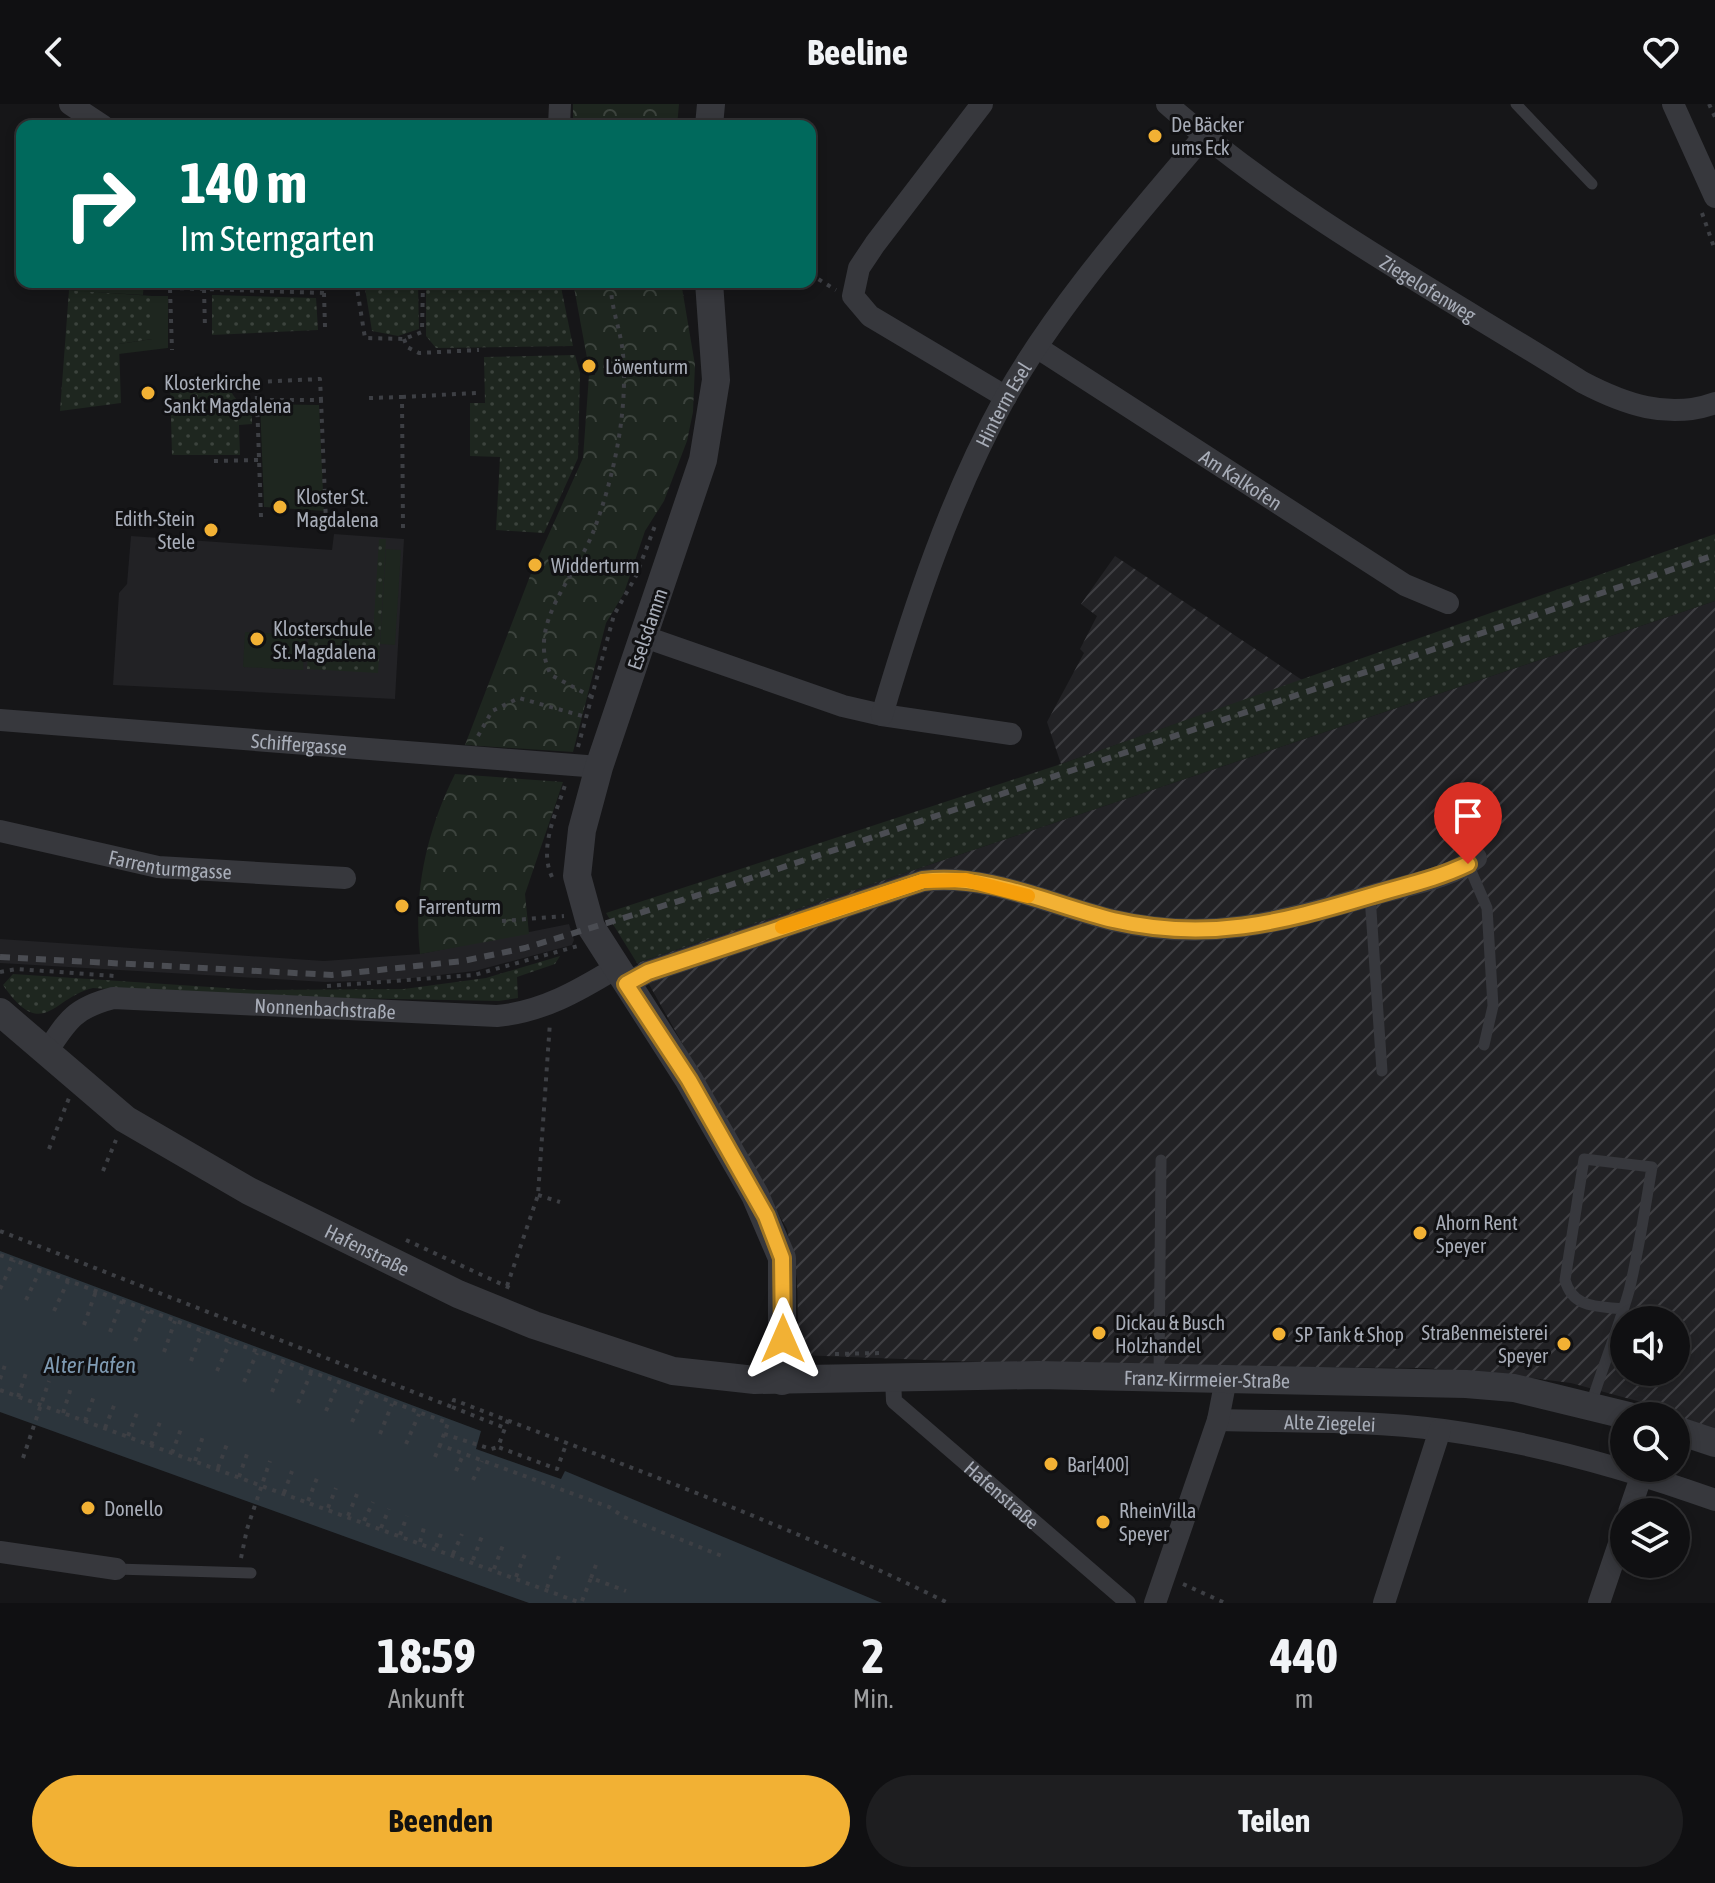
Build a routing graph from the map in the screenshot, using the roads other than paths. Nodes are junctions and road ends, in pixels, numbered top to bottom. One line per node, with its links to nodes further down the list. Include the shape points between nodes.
1 (70, 104): 6 (street)
2 (982, 104): 12 (street, via 875,244 859,268 853,296 870,316)
3 (1167, 104): 7 (street, Ziegelofenweg)
4 (1516, 104): 8 (lane)
5 (1673, 104): 9 (street)
6 (94, 120)
7 (1204, 136): 11 (street, Hinterm Esel); 13 (street, Ziegelofenweg, via 1335,227 1614,399 1676,411)
8 (1592, 184)
9 (1715, 197)
10 (709, 288): 15 (street, Eselsdamm, via 716,380 712,421)
11 (1038, 348): 12 (street, Hinterm Esel); 14 (street, Am Kalkofen, via 1405,585)
12 (1006, 397): 16 (street, Hinterm Esel, via 934,556)
13 (1715, 403)
14 (1448, 603)
15 (645, 637): 16 (street); 19 (street, Eselsdamm)
16 (882, 715): 18 (street)
17 (0, 720): 19 (street, Schiffergasse)
18 (1011, 734)
19 (599, 767): 24 (street, Eselsdamm, via 577,876 585,910)
20 (0, 831): 22 (street, Farrenturmgasse, via 158,867)
21 (1472, 861): 23 (street, Nonnenbachstraße); 26 (lane, via 1487,908 1493,1006)
22 (345, 878)
23 (1370, 896): 24 (street, Nonnenbachstraße, via 1251,928 1179,931 945,879 902,887 648,972); 28 (lane)
24 (621, 976): 27 (street, Nonnenbachstraße, via 551,1004 497,1016 113,998 74,1014); 35 (street, Eselsdamm, via 696,1093 777,1241 782,1258)
25 (0, 1012): 27 (street, Hafenstraße)
26 (1484, 1045)
27 (46, 1053): 35 (street, Hafenstraße, via 125,1119 249,1191 458,1294 673,1371)
28 (1382, 1071)
29 (1161, 1160): 32 (lane)
30 (1623, 1309): 30 (lane, via 1652,1167 1584,1159 1565,1280 1580,1303)
31 (1610, 1348): 36 (lane)
32 (1159, 1377): 33 (street, Franz-Kirrmeier-Straße); 34 (street, Franz-Kirrmeier-Straße)
33 (893, 1378): 35 (street, Franz-Kirrmeier-Straße); 49 (street, Hafenstraße, via 894,1401)
34 (1226, 1379): 36 (street, Franz-Kirrmeier-Straße, via 1466,1384 1514,1388); 38 (street)
35 (782, 1381)
36 (1591, 1405): 37 (street, Franz-Kirrmeier-Straße)
37 (1610, 1410)
38 (1218, 1420): 39 (street, Alte Ziegelei); 50 (street)
39 (1440, 1430): 42 (street, Alte Ziegelei); 51 (street)
40 (1690, 1435): 41 (street)
41 (1715, 1443)
42 (1610, 1465)
43 (1664, 1482): 44 (street, Alte Ziegelei)
44 (1715, 1500)
45 (0, 1552): 46 (street)
46 (116, 1569): 48 (lane)
47 (1610, 1570): 52 (street)
48 (245, 1573)
49 (1128, 1603)
50 (1155, 1603)
51 (1384, 1603)
52 (1599, 1603)

